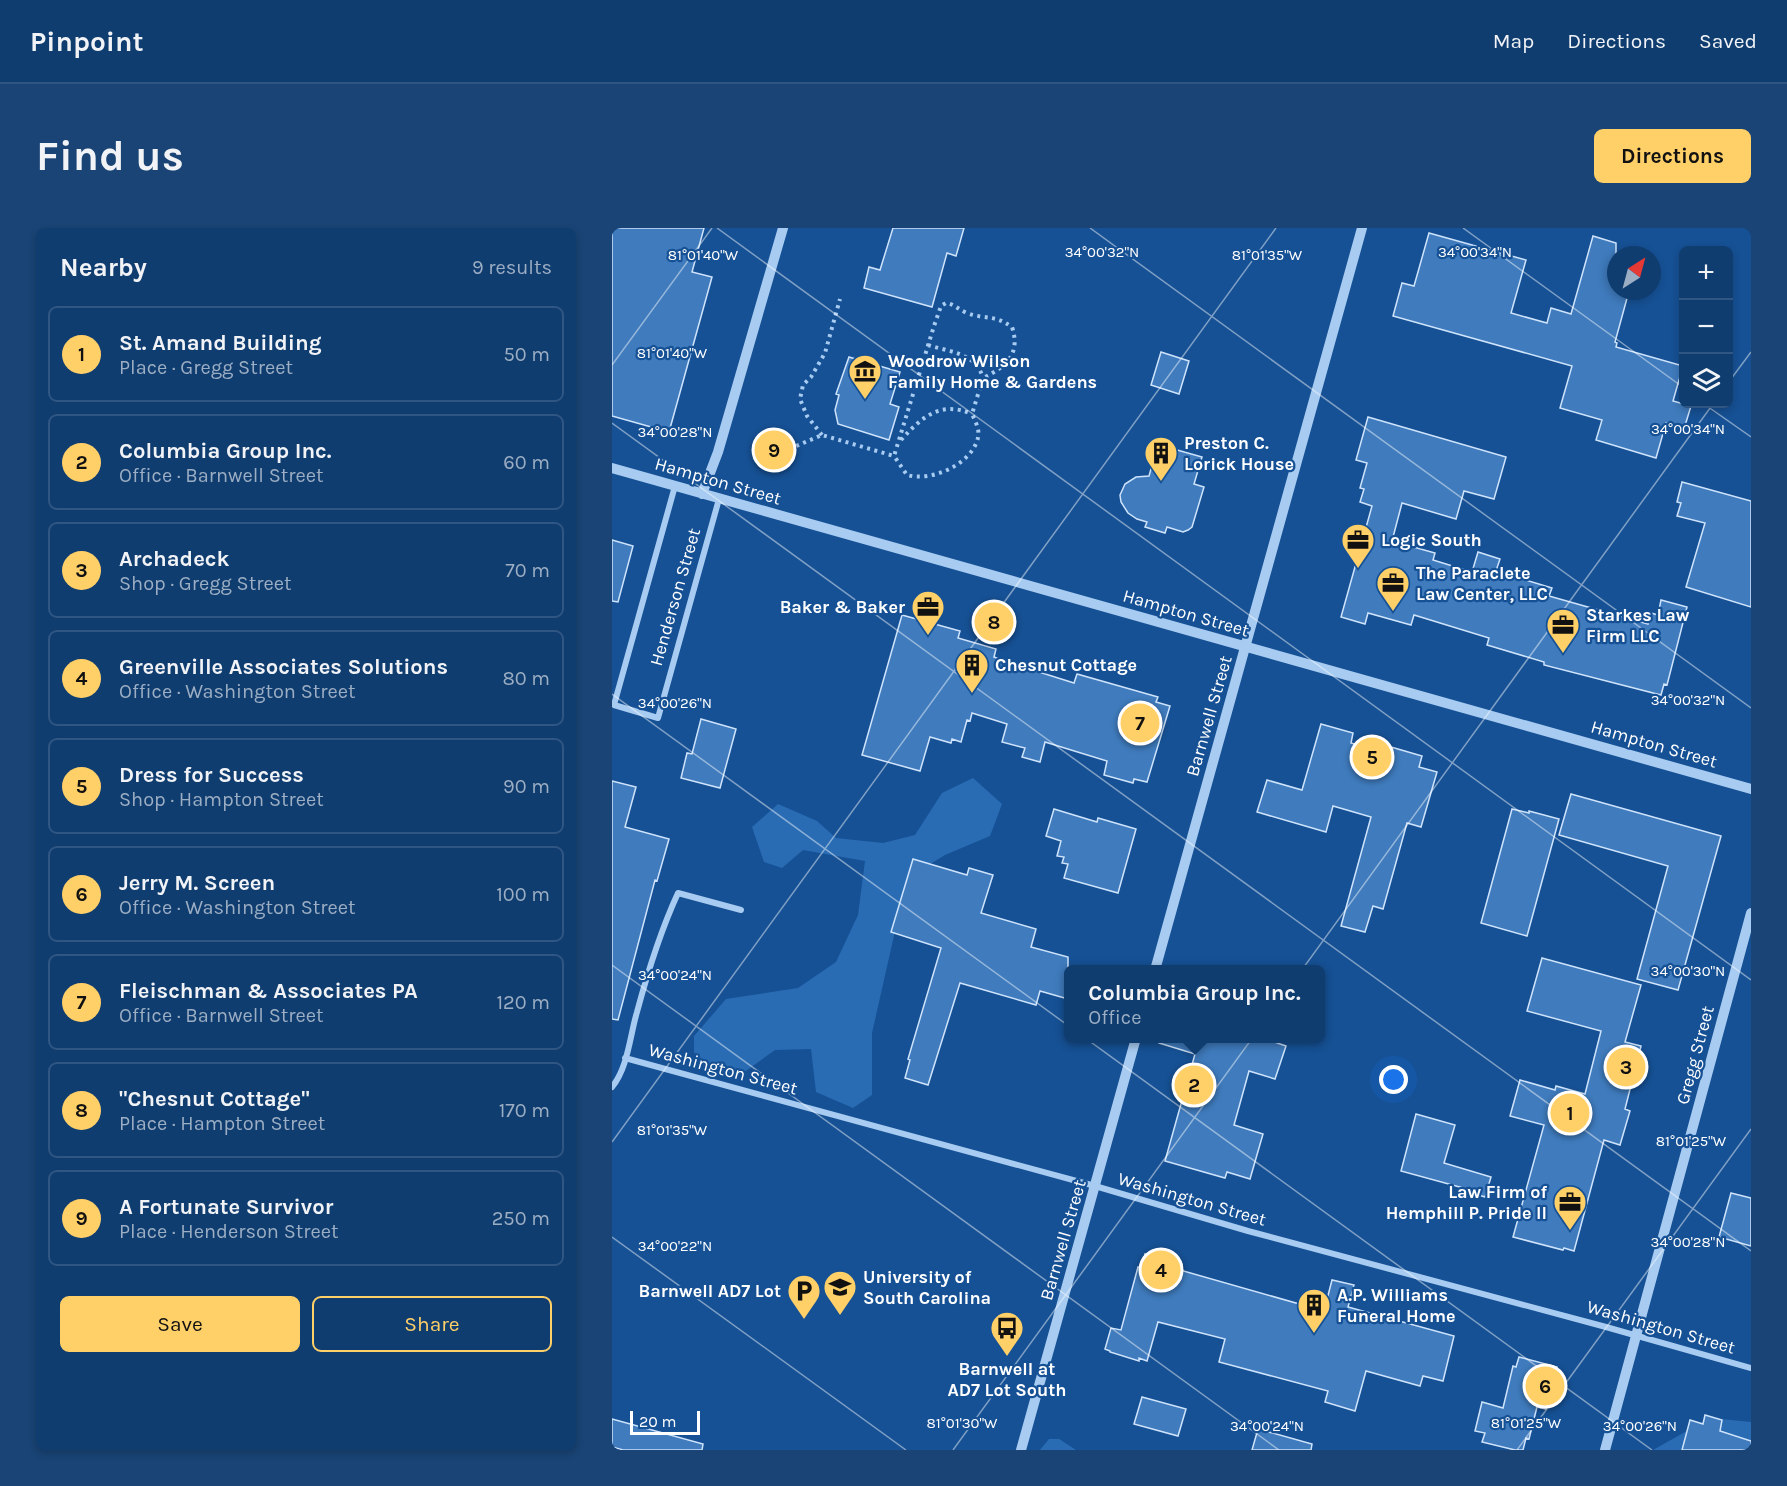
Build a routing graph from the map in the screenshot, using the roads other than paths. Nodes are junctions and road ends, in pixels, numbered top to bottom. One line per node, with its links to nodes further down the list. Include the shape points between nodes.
1 (783, 228): 5 (street, via 718,452)
2 (1362, 228): 7 (street, Barnwell Street)
3 (612, 468): 4 (street, Hampton Street)
4 (675, 486): 5 (street, Hampton Street); 6 (street, Henderson Street, via 614,705 658,718)
5 (702, 494): 6 (street, Hampton Street)
6 (720, 499): 7 (street, Hampton Street)
7 (1245, 646): 8 (street, Hampton Street); 11 (street, Barnwell Street)
8 (1751, 789)
9 (741, 910): 13 (street, via 678,893 653,956)
10 (1751, 913): 16 (street, Gregg Street)
11 (1156, 965)
12 (1135, 1043): 15 (street, Barnwell Street)
13 (625, 1058): 14 (street); 15 (street, Washington Street)
14 (612, 1087)
15 (1095, 1186): 16 (street, Washington Street); 18 (street, Barnwell Street)
16 (1635, 1335): 17 (street, Washington Street); 19 (street, Gregg Street)
17 (1751, 1368)
18 (1021, 1450)
19 (1605, 1450)

